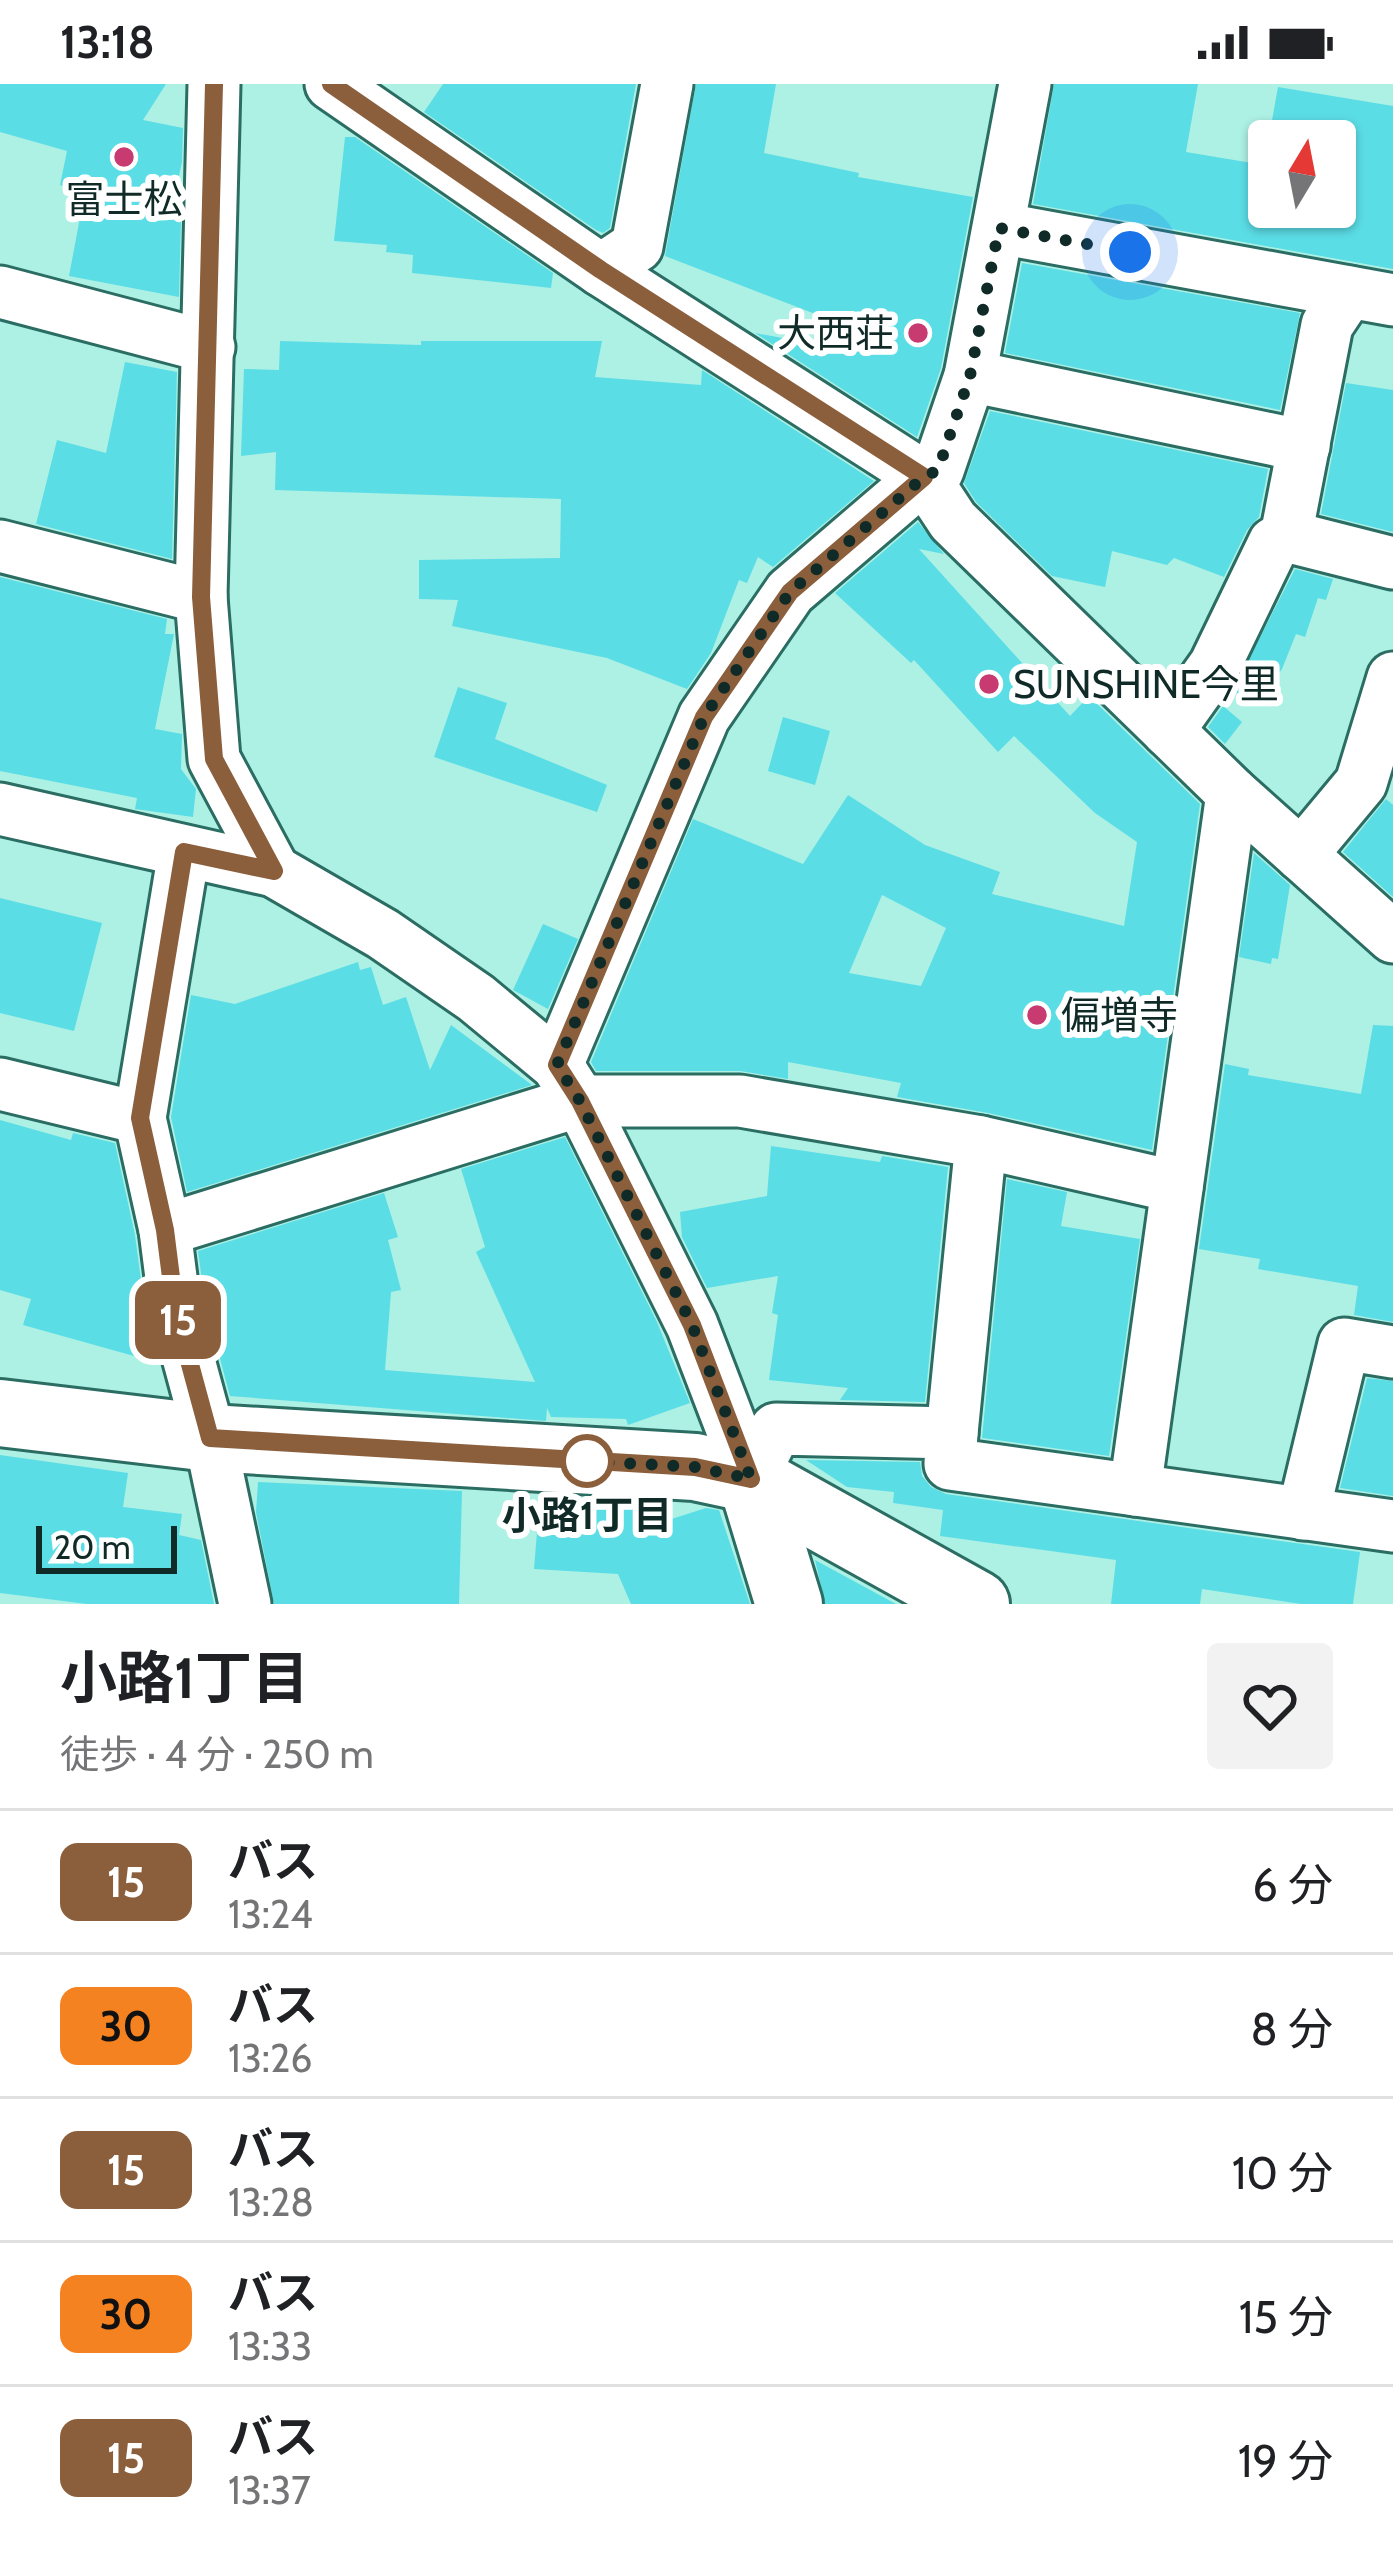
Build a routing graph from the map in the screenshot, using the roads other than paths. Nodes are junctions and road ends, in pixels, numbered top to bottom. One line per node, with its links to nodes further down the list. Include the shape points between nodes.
1 (214, 84): 9 (street)
2 (331, 84): 6 (street)
3 (668, 84): 6 (street, via 637,246)
4 (1025, 84): 5 (street)
5 (999, 228): 8 (street); 10 (street)
6 (601, 270): 12 (street)
7 (0, 292): 9 (street)
8 (1371, 296): 11 (street, via 1327,325)
9 (209, 347): 16 (street)
10 (970, 376): 11 (street); 12 (street, via 938,470)
11 (1304, 446): 13 (street)
12 (924, 477): 18 (street, via 953,521); 25 (street, via 790,592 704,717)
13 (1286, 536): 15 (street); 18 (street, via 1274,543 1215,664)
14 (0, 546): 16 (street)
15 (1393, 563)
16 (201, 597): 23 (street, via 214,759)
17 (1393, 678): 22 (street, via 1361,783)
18 (1168, 731): 19 (street)
19 (1232, 793): 22 (street); 29 (street)
20 (0, 808): 21 (street)
21 (184, 852): 23 (street); 27 (street)
22 (1301, 855): 24 (street)
23 (274, 871): 25 (street, via 476,998)
24 (1393, 937)
25 (569, 1083): 28 (street, via 740,1101); 30 (street); 35 (street, via 692,1325)
26 (0, 1084): 27 (street)
27 (140, 1118): 30 (street)
28 (981, 1142): 29 (street); 33 (street)
29 (1177, 1187): 36 (street)
30 (165, 1230): 34 (street, via 175,1309)
31 (1393, 1352): 37 (street, via 1344,1345)
32 (0, 1413): 34 (street)
33 (952, 1433): 35 (street, via 776,1429); 36 (street, via 950,1464)
34 (210, 1438): 35 (street, via 695,1467); 39 (street)
35 (751, 1479): 40 (street); 41 (street)
36 (1135, 1490): 37 (street)
37 (1303, 1514): 38 (street)
38 (1393, 1526)
39 (245, 1604)
40 (789, 1604)
41 (976, 1604)

